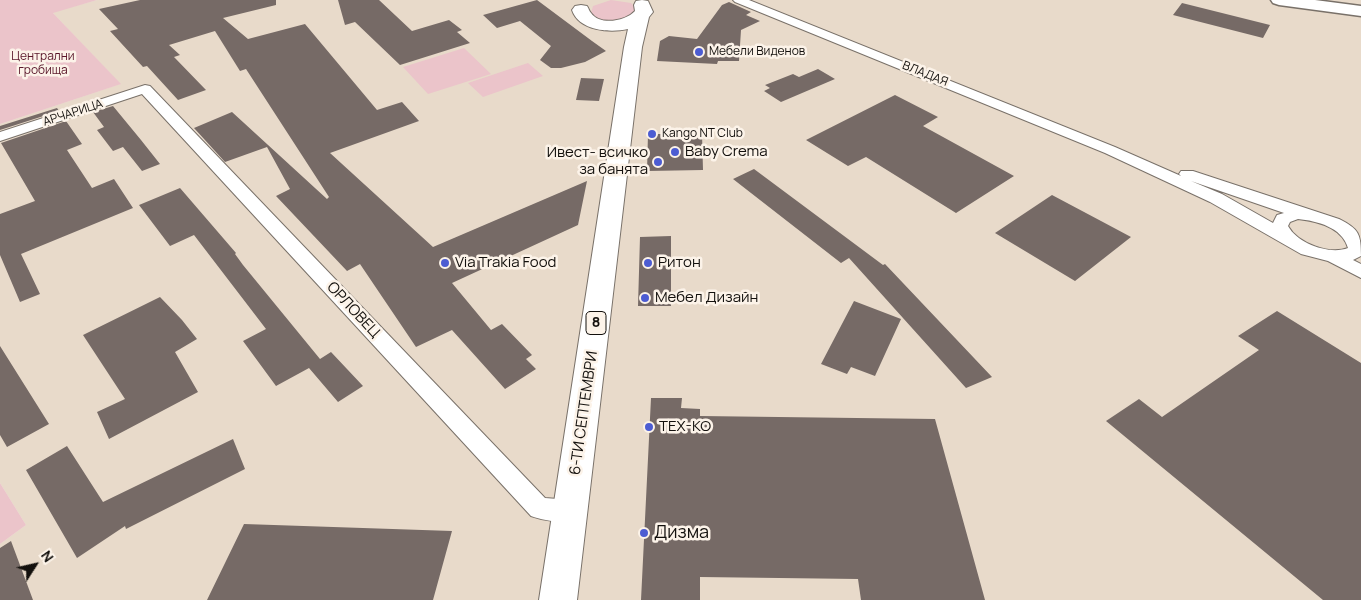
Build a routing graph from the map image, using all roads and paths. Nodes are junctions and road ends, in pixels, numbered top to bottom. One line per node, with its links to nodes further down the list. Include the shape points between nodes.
1 (739, 0): 12 (street, ВЛАДАЯ)
2 (1280, 0): 7 (street)
3 (1333, 0): 5 (street)
4 (585, 3): 8 (main road, via 583,16)
5 (1361, 4)
6 (637, 5): 8 (main road, 8, via 623,24); 9 (main road, 6-ТИ СЕПТЕМВРИ / 8)
7 (1361, 11)
8 (602, 24): 9 (main road)
9 (633, 46): 20 (main road, 6-ТИ СЕПТЕМВРИ / 8)
10 (145, 89): 11 (street, АРЧАРИЦА); 20 (street, ОРЛОВЕЦ, via 539,508)
11 (0, 137)
12 (1110, 150): 13 (street, ВЛАДАЯ); 16 (street, ВЛАДАЯ, via 1216,198)
13 (1307, 215): 14 (street, ВЛАДАЯ); 16 (street, ВЛАДАЯ, via 1296,214 1281,220 1279,225)
14 (1332, 222): 15 (street, ВЛАДАЯ); 17 (street, ВЛАДАЯ, via 1351,236)
15 (1361, 232)
16 (1288, 240): 18 (street, ВЛАДАЯ, via 1310,252)
17 (1359, 249): 18 (street, ВЛАДАЯ)
18 (1336, 258): 19 (street)
19 (1361, 272)
20 (571, 511): 21 (main road, 6-ТИ СЕПТЕМВРИ / 8)
21 (558, 600)

